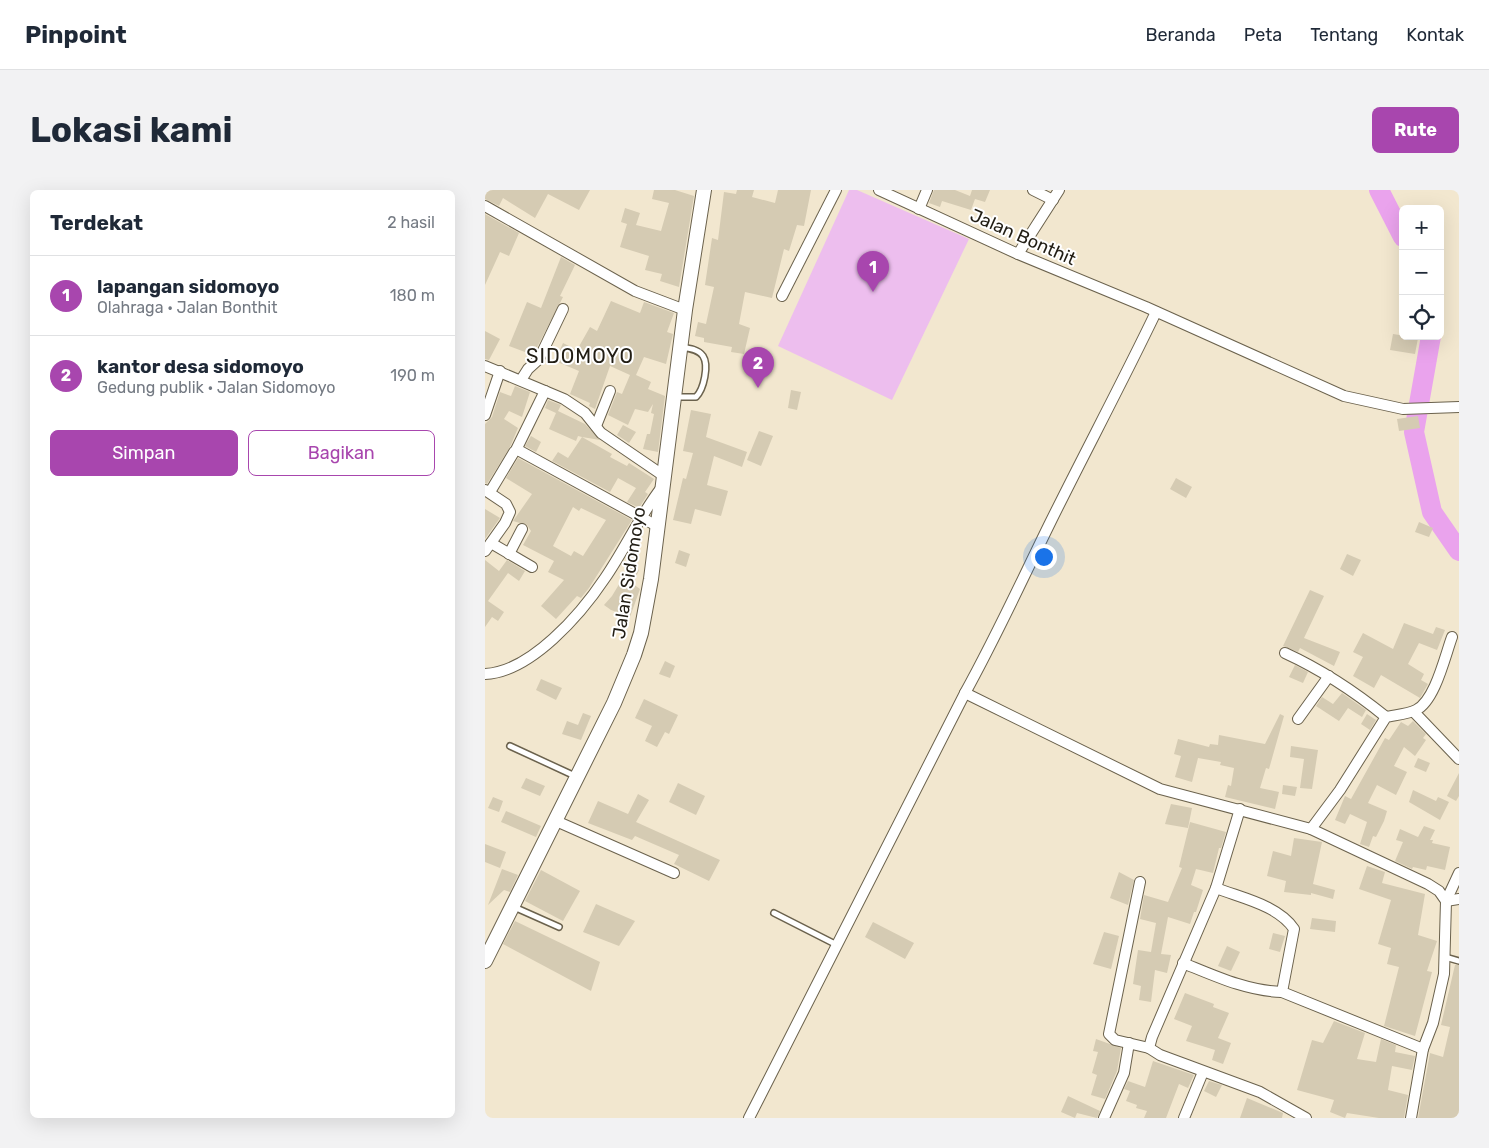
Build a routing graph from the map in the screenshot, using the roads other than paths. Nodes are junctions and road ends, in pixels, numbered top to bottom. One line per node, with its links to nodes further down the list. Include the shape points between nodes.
1 (704, 190): 13 (main road, Jalan Sidomoyo)
2 (836, 190): 11 (street)
3 (927, 190): 9 (street)
4 (1033, 190): 7 (street)
5 (1059, 190): 7 (street)
6 (885, 191): 9 (street, Jalan Bonthit)
7 (1053, 200): 10 (street)
8 (485, 206): 13 (street, via 635,290)
9 (919, 209): 10 (street, Jalan Bonthit)
10 (1018, 254): 14 (street, Jalan Bonthit)
11 (783, 296)
12 (563, 309): 18 (street, via 539,359)
13 (685, 310): 15 (main road, Jalan Sidomoyo)
14 (1156, 312): 22 (street, Jalan Bonthit, via 1344,396 1403,409); 38 (street, via 993,643)
15 (681, 347): 21 (main road, Jalan Sidomoyo); 21 (lane, via 701,354 705,362 703,382 696,397)
16 (485, 366): 17 (street)
17 (500, 371): 18 (street); 23 (street)
18 (521, 380): 19 (street)
19 (545, 391): 24 (street, via 585,413); 25 (street)
20 (611, 391): 24 (street)
21 (675, 397): 26 (main road, Jalan Sidomoyo)
22 (1459, 407)
23 (485, 415)
24 (597, 426): 26 (street, via 601,433)
25 (516, 450): 27 (street); 28 (street)
26 (663, 481): 28 (street); 29 (main road, Jalan Sidomoyo)
27 (487, 491): 31 (street, via 506,504 510,512)
28 (641, 518): 29 (street); 36 (street, via 605,578 582,608 545,646 508,670)
29 (657, 526): 44 (main road, Jalan Sidomoyo, via 646,611 634,655)
30 (523, 530): 32 (street)
31 (488, 547): 32 (street)
32 (509, 554): 33 (street)
33 (532, 567)
34 (1451, 637): 39 (street, via 1433,690 1421,708)
35 (1285, 653): 37 (street)
36 (485, 674)
37 (1329, 676): 40 (street, via 1358,694); 41 (street)
38 (965, 693): 45 (street, via 1161,789); 57 (street)
39 (1414, 712): 40 (street); 43 (street)
40 (1385, 717): 47 (street, via 1340,790)
41 (1299, 719)
42 (510, 746): 44 (lane)
43 (1459, 759)
44 (578, 777): 46 (main road, Jalan Sidomoyo)
45 (1240, 809): 47 (street); 51 (street)
46 (556, 821): 48 (street); 54 (main road, Jalan Sidomoyo)
47 (1311, 829): 53 (street, via 1428,884 1439,891)
48 (674, 873)
49 (1459, 873): 53 (street)
50 (1140, 882): 63 (street, via 1109,1034 1115,1040)
51 (1216, 888): 61 (street); 62 (street, via 1263,906 1281,916 1294,929)
52 (1459, 899): 53 (street)
53 (1446, 902): 58 (street)
54 (513, 907): 56 (lane); 59 (main road, Jalan Sidomoyo)
55 (774, 913): 57 (lane)
56 (559, 927)
57 (837, 946): 67 (street)
58 (1445, 957): 60 (lane); 65 (street, via 1433,1023)
59 (485, 961)
60 (1459, 961)
61 (1183, 963): 62 (street, via 1236,984); 64 (street)
62 (1282, 992): 65 (street)
63 (1129, 1043): 64 (street); 68 (street, via 1124,1073)
64 (1149, 1048): 66 (street)
65 (1423, 1049): 71 (street)
66 (1203, 1072): 69 (street); 70 (street, via 1260,1092)
67 (749, 1118)
68 (1104, 1118)
69 (1184, 1118)
70 (1306, 1118)
71 (1411, 1118)

